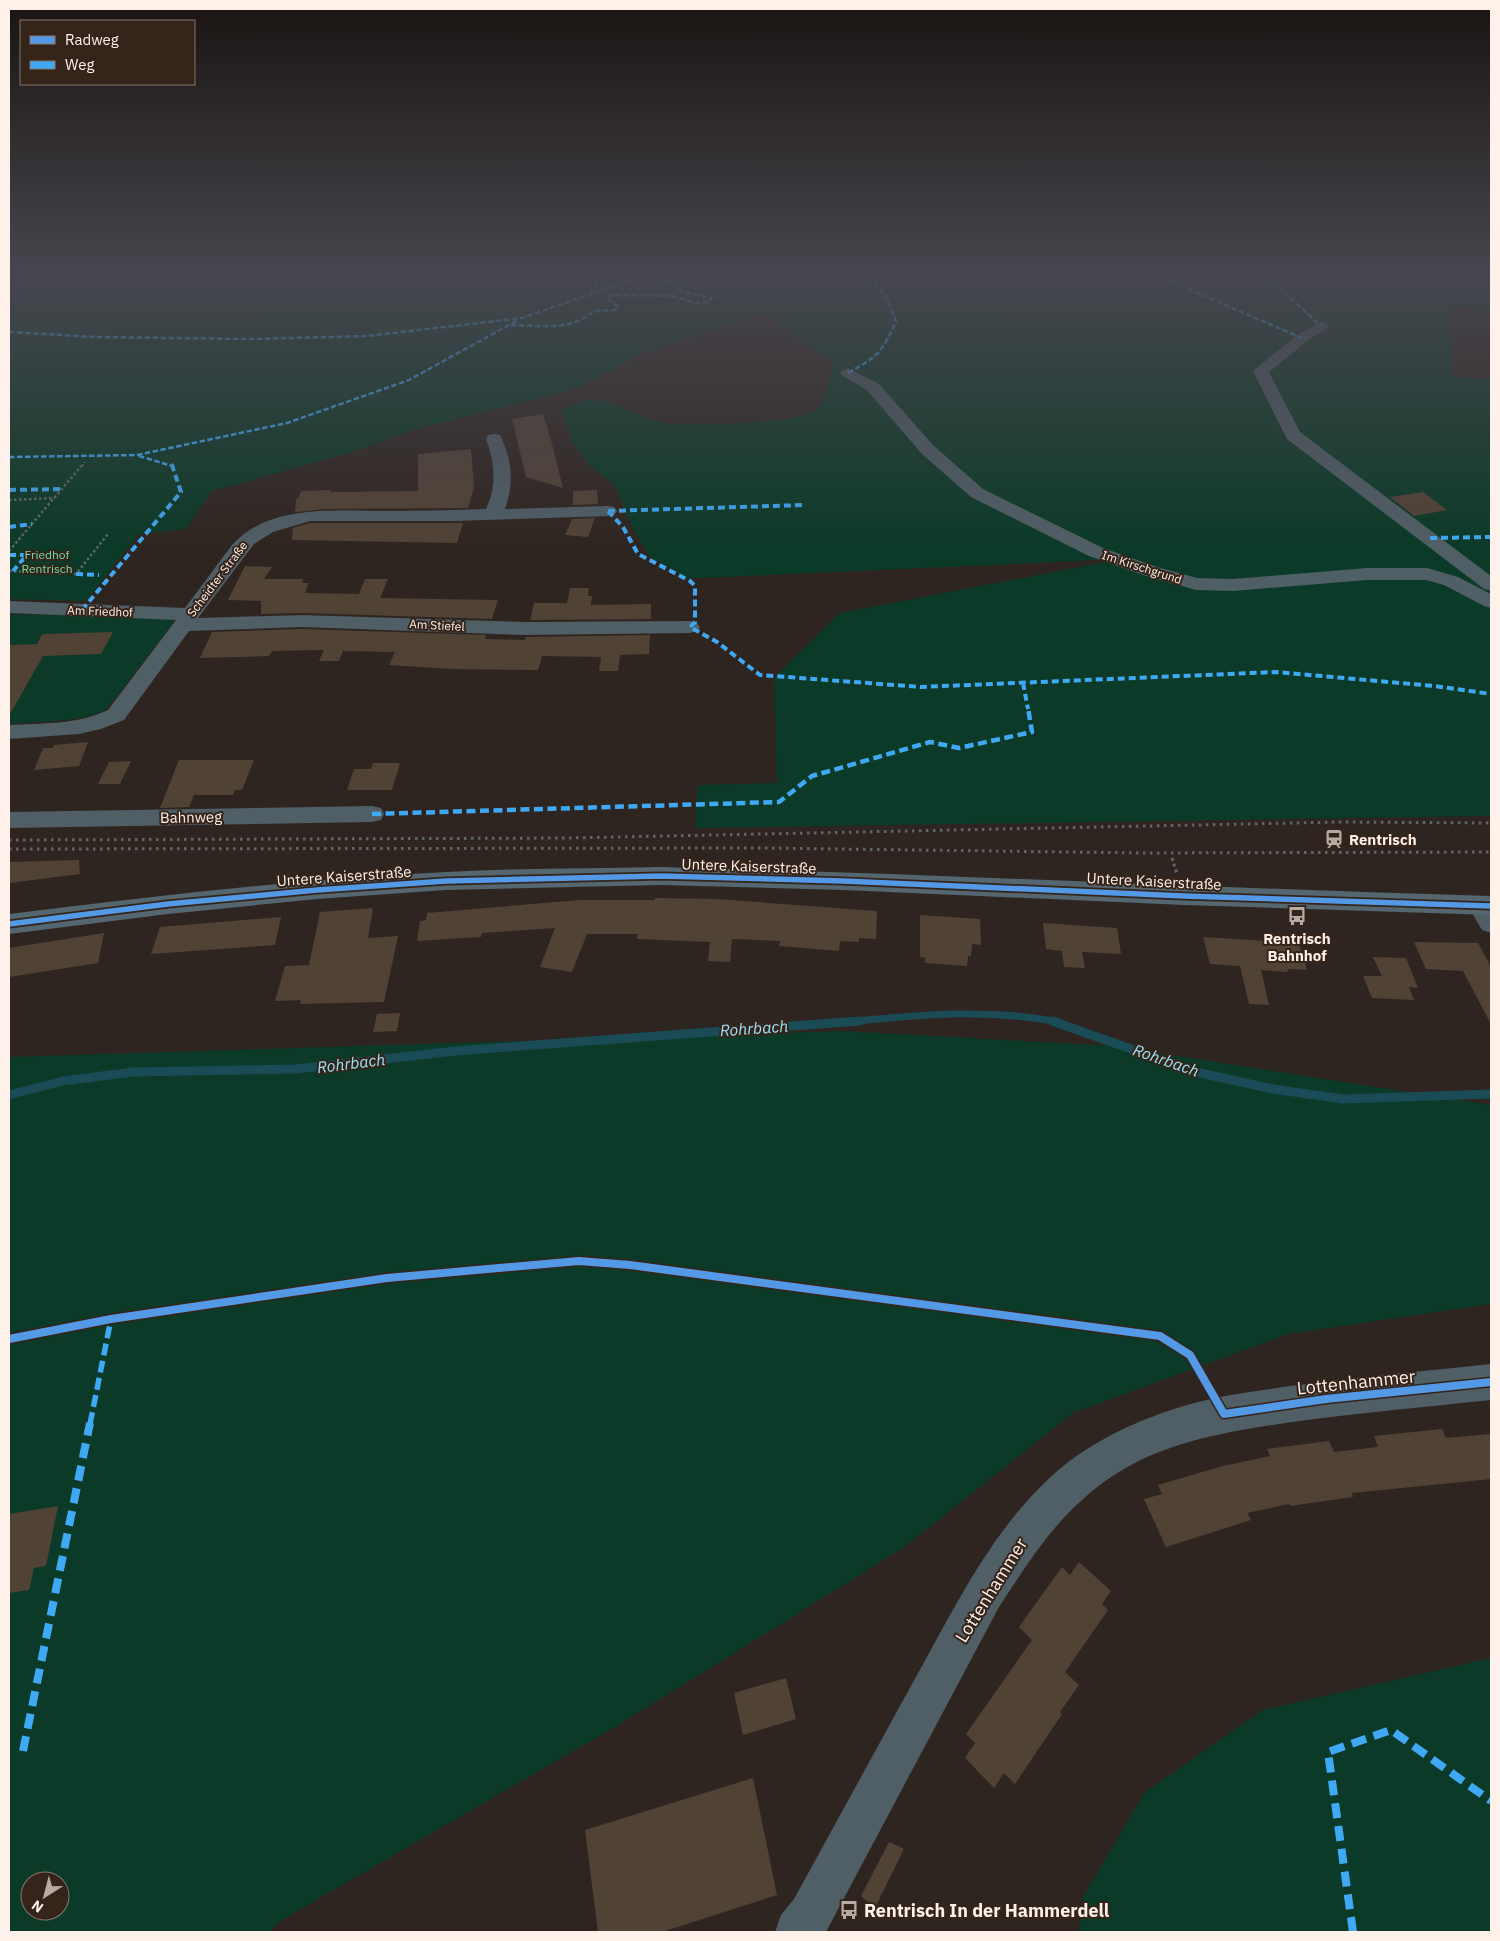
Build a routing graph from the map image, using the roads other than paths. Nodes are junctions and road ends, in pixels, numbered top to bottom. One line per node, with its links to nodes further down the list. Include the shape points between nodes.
1 (1266, 367): 6 (street, via 1261,371 1293,435)
2 (848, 373): 7 (street, Im Kirschgrund, via 873,387 928,450 977,493 1096,552 1196,584 1233,585 1367,574 1427,574 1450,580)
3 (494, 439): 5 (street, via 504,474 501,498)
4 (608, 511): 5 (street, Scheidter Straße)
5 (493, 515): 9 (street, Scheidter Straße, via 310,516 279,522 247,540)
6 (1491, 585)
7 (1491, 602)
8 (9, 607): 9 (street, Am Friedhof)
9 (187, 619): 10 (street, Am Stiefel, via 503,628); 11 (street, Scheidter Straße, via 116,715 92,725)
10 (690, 627)
11 (9, 732)
12 (372, 814): 13 (street, Bahnweg)
13 (9, 820)
14 (1488, 912): 15 (main road, Untere Kaiserstraße, via 843,880 661,876 446,881 317,890 148,906)
15 (9, 924)
16 (1491, 1382): 17 (street, Lottenhammer, via 1326,1399 1224,1414 1176,1426 1135,1443 1084,1474 1053,1501 1017,1543 985,1593)
17 (798, 1932)

